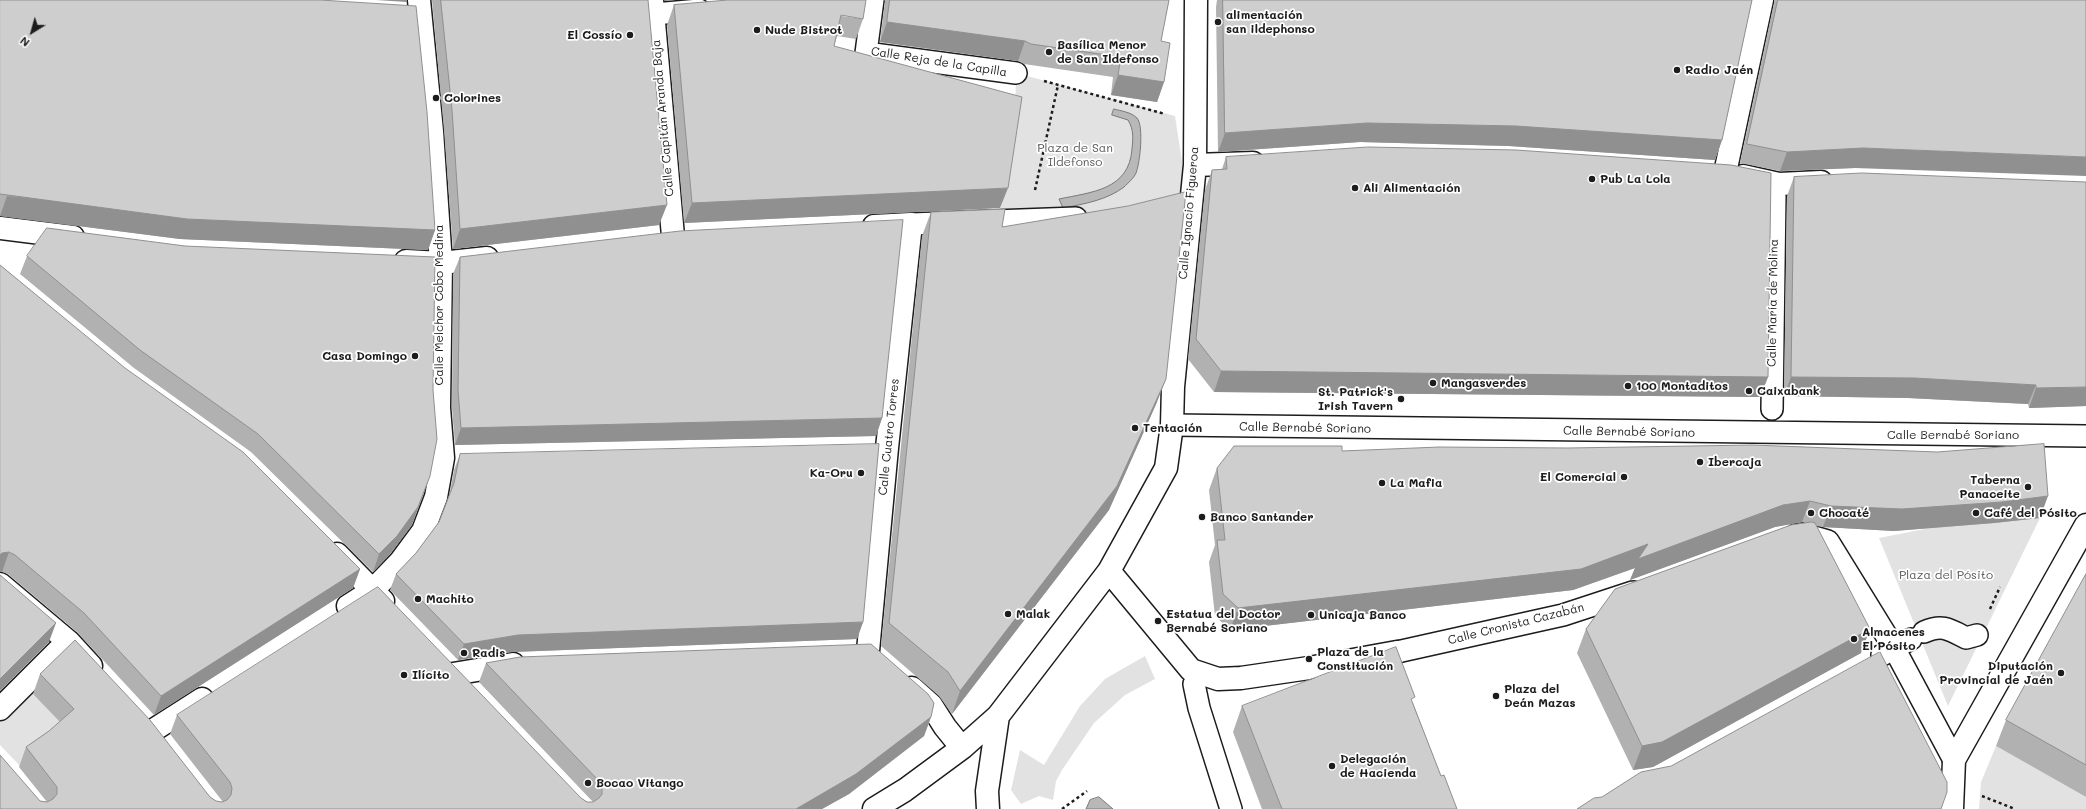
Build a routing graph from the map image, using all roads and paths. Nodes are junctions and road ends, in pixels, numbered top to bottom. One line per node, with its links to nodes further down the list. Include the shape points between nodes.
1 (872, 0): 7 (street, Calle Reja de la Capilla, via 866,53)
2 (1196, 0): 11 (street, Calle Ignacio Figueroa)
3 (1762, 0): 13 (street)
4 (653, 7): 5 (street); 22 (street, Calle Capitán Aranda Baja)
5 (715, 9)
6 (413, 10): 27 (street, Calle Melchor Cobo Medina, via 432,131)
7 (1016, 73): 8 (path)
8 (1058, 84): 9 (path); 17 (path)
9 (1168, 114)
10 (1273, 161): 11 (street)
11 (1195, 165): 29 (street, Calle Ignacio Figueroa, via 1173,387)
12 (1702, 172): 13 (street)
13 (1725, 173): 14 (street, via 1779,184)
14 (1840, 181)
15 (1775, 196): 28 (street, Calle María de Molina)
16 (1092, 216): 17 (street)
17 (1028, 220): 18 (street)
18 (911, 224): 19 (street); 31 (street, Calle Cuatro Torres)
19 (856, 227)
20 (0, 228): 24 (street)
21 (697, 234): 22 (street)
22 (673, 236): 23 (street)
23 (650, 238)
24 (93, 240)
25 (510, 255): 27 (street)
26 (385, 260): 27 (street)
27 (441, 263): 33 (street, Calle Melchor Cobo Medina, via 439,408)
28 (1772, 409)
29 (1172, 425): 30 (street, Calle Bernabé Soriano); 38 (street, Calle Ignacio Figueroa, via 1166,468)
30 (2086, 436)
31 (887, 448): 32 (street); 49 (street, Calle Cuatro Torres)
32 (863, 449)
33 (442, 458): 34 (street); 42 (street, Calle Melchor Cobo Medina, via 436,497 423,531 400,562)
34 (466, 458)
35 (2086, 525): 66 (street)
36 (1779, 538): 47 (street, via 1804,534 1828,541)
37 (323, 540): 42 (street)
38 (1109, 570): 51 (street, Calle Cronista Cazabán, via 1191,670 1218,679 1309,668); 62 (street, Calle Ignacio Figueroa)
39 (0, 584): 48 (street)
40 (1653, 585): 51 (street, Calle Cronista Cazabán, via 1563,615)
41 (2000, 587): 43 (path)
42 (373, 590): 44 (street, Calle Melchor Cobo Medina); 45 (street)
43 (1989, 610)
44 (333, 616)
45 (400, 618)
46 (1977, 635): 47 (street, via 1966,638 1952,630 1936,627)
47 (1910, 640): 54 (street); 66 (street)
48 (69, 642): 56 (street); 60 (street)
49 (868, 651): 50 (street); 64 (street, via 931,705)
50 (844, 652)
51 (1397, 652)
52 (437, 657): 55 (street)
53 (536, 663): 55 (street, via 512,664)
54 (1866, 663)
55 (453, 674): 59 (street)
56 (105, 681)
57 (1194, 684): 72 (street, via 1199,708)
58 (219, 688): 63 (street)
59 (469, 691)
60 (0, 709)
61 (136, 714): 63 (street)
62 (998, 716): 64 (street); 70 (street, via 987,791)
63 (152, 731): 65 (street)
64 (962, 748): 69 (street, via 905,790)
65 (166, 749)
66 (1954, 760): 73 (street)
67 (1087, 791): 71 (path)
68 (1976, 793): 74 (path)
69 (874, 809)
70 (988, 809)
71 (1062, 809)
72 (1231, 809)
73 (1952, 809)
74 (2015, 809)

